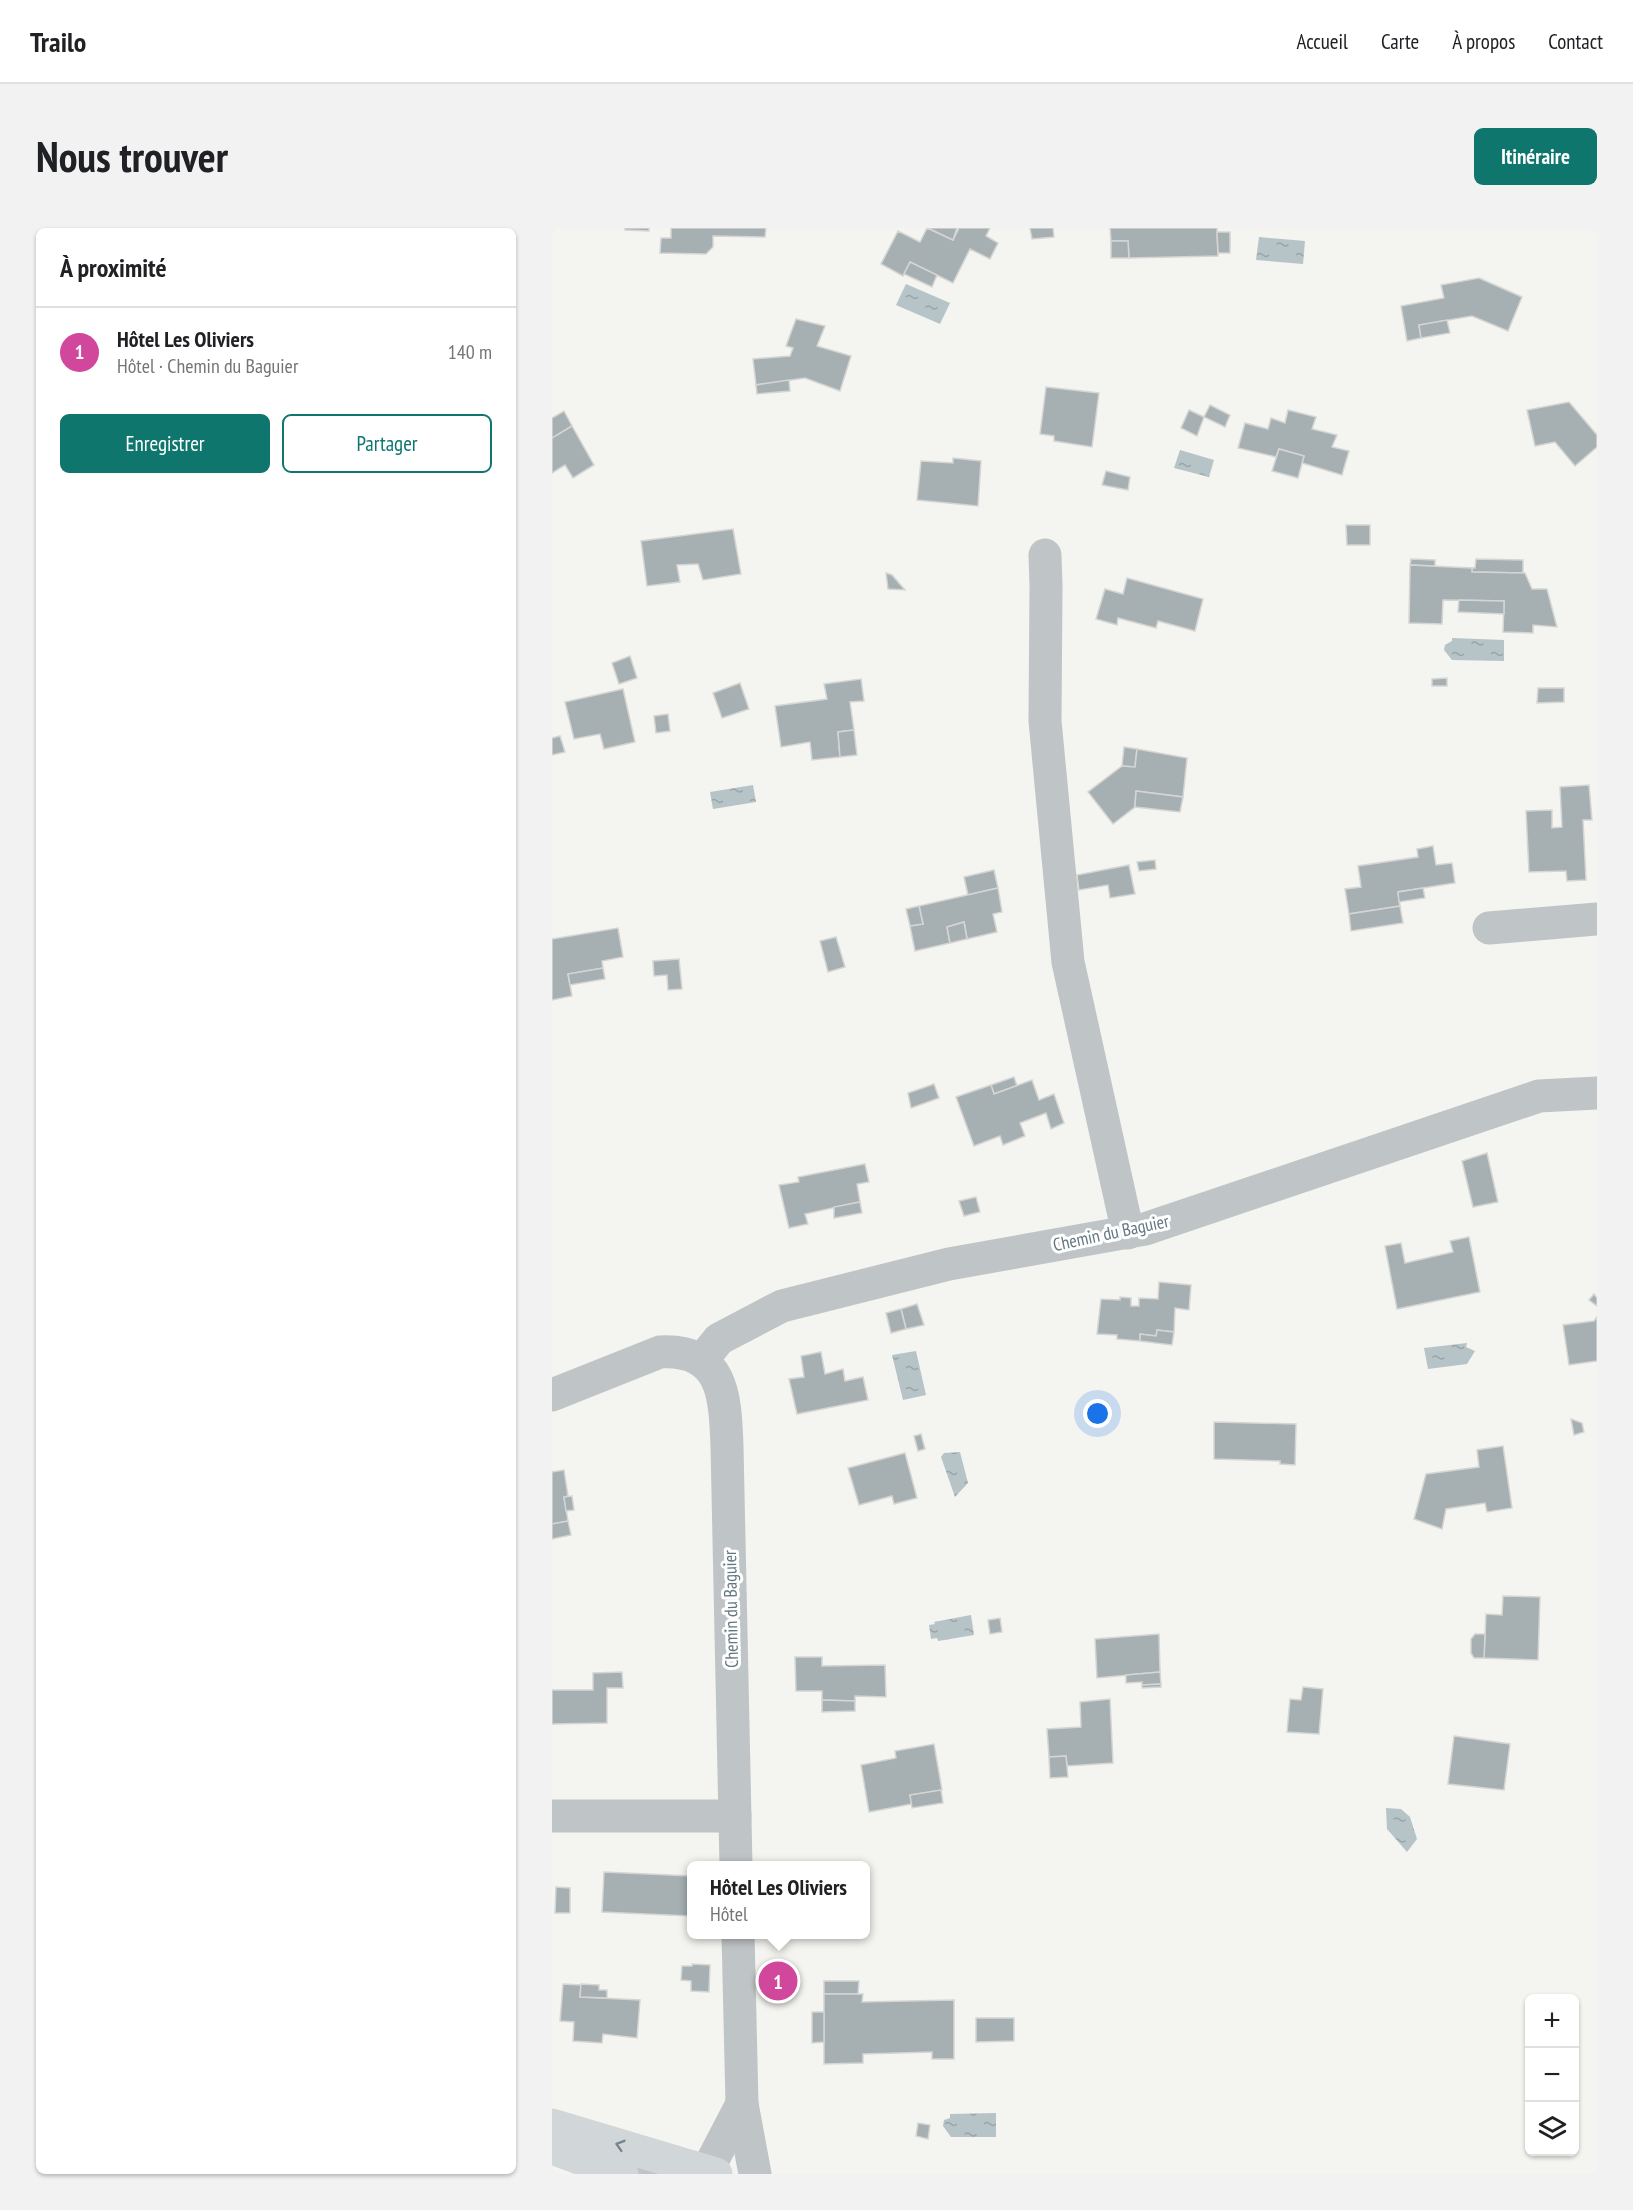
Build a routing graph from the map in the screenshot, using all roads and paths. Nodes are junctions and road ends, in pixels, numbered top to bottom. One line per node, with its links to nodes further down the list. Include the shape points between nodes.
1 (1044, 555): 5 (street, via 1044,721 1068,963)
2 (1597, 919): 3 (street)
3 (1489, 928)
4 (1597, 1093): 5 (street, Chemin du Baguier, via 1539,1096)
5 (1128, 1233): 6 (street, Chemin du Baguier, via 949,1264 782,1306 719,1339)
6 (702, 1360): 7 (street, via 678,1351 660,1352); 9 (street, Chemin du Baguier, via 716,1374 726,1410)
7 (552, 1395)
8 (552, 1816): 9 (street)
9 (735, 1816): 10 (street, Chemin du Baguier)
10 (736, 1861)
11 (738, 1939): 12 (street)
12 (742, 2104): 15 (street); 18 (street)
13 (552, 2125): 15 (main road, one-way to 13)
14 (552, 2148): 16 (main road)
15 (708, 2173)
16 (621, 2174): 17 (street)
17 (662, 2174)
18 (755, 2174)

